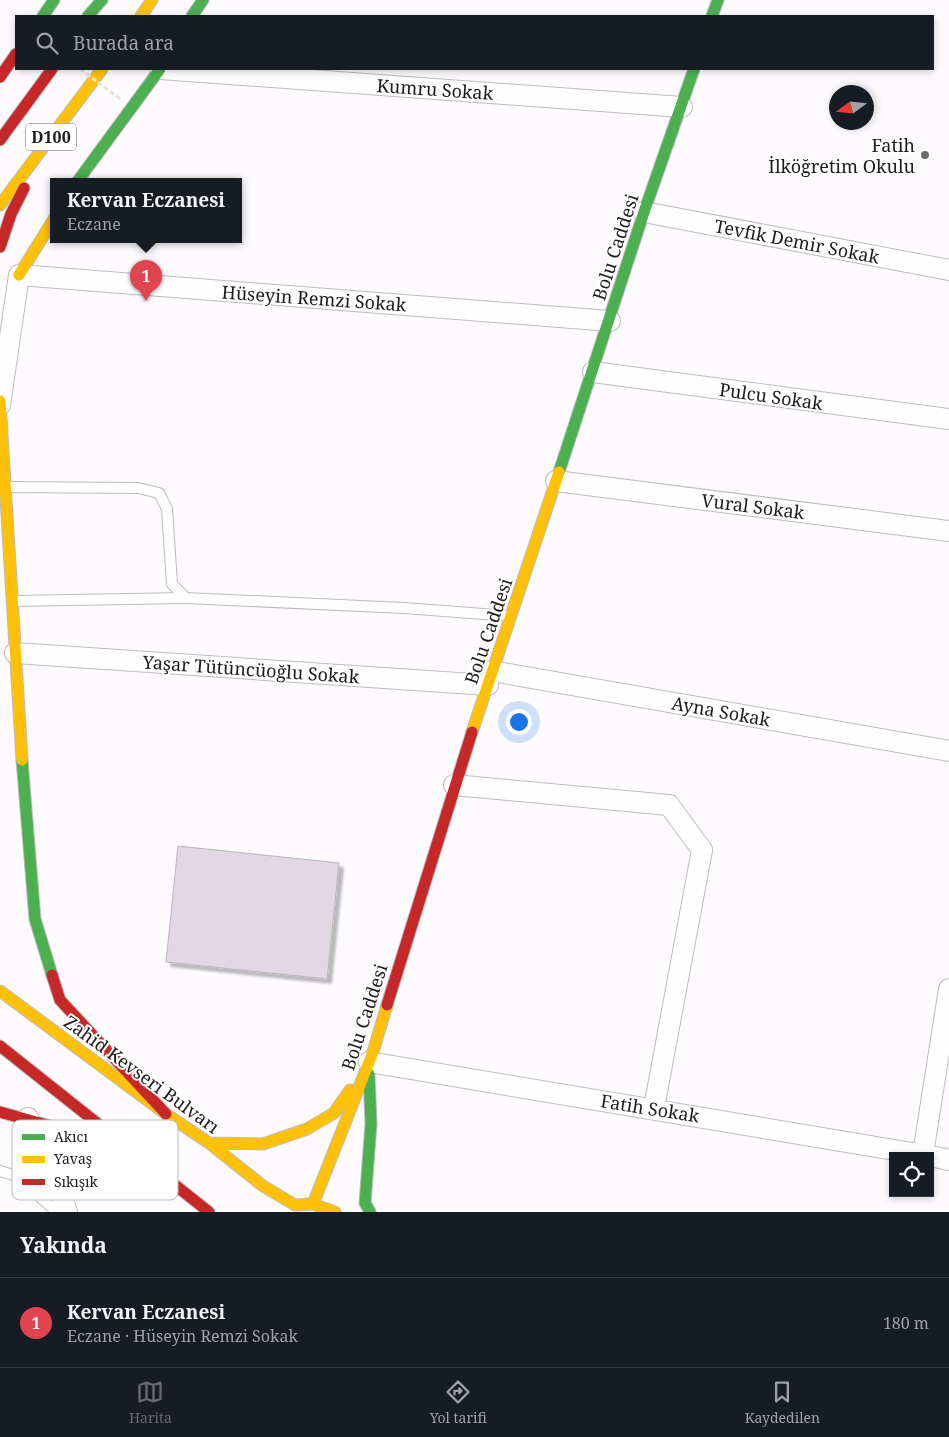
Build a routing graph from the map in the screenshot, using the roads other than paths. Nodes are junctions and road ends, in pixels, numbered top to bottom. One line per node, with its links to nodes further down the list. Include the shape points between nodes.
1 (54, 0): 6 (main road)
2 (102, 0): 7 (main road)
3 (152, 0): 8 (main road)
4 (203, 0): 9 (main road)
5 (718, 0): 10 (main road)
6 (44, 15)
7 (90, 15)
8 (142, 15)
9 (193, 15)
10 (712, 15)
11 (15, 55): 18 (main road)
12 (41, 70): 19 (main road)
13 (51, 70): 21 (main road, D100)
14 (101, 70): 22 (main road, D100)
15 (159, 70): 23 (main road)
16 (174, 70): 20 (street, Kumru Sokak)
17 (694, 70): 20 (main road, Bolu Caddesi)
18 (0, 77)
19 (12, 103)
20 (682, 107): 25 (main road, Bolu Caddesi)
21 (0, 140)
22 (46, 143): 24 (main road, D100); 27 (main road, via 11,214)
23 (81, 178)
24 (0, 205)
25 (644, 212): 28 (street, Tevfik Demir Sokak); 30 (main road, Bolu Caddesi)
26 (50, 225): 29 (main road)
27 (0, 247)
28 (949, 270)
29 (19, 275): 30 (street, Hüseyin Remzi Sokak); 33 (street)
30 (610, 321): 31 (main road, Bolu Caddesi)
31 (593, 372): 34 (street, Pulcu Sokak); 35 (main road, Bolu Caddesi)
32 (0, 401): 33 (main road)
33 (0, 405): 36 (main road)
34 (949, 419)
35 (556, 482): 37 (street, Vural Sokak); 40 (main road, Bolu Caddesi)
36 (5, 487): 38 (lane, via 138,488 159,493 167,509 172,584); 39 (main road)
37 (949, 531)
38 (186, 598): 39 (lane); 40 (lane)
39 (12, 601): 41 (main road)
40 (511, 616): 42 (main road, Bolu Caddesi)
41 (15, 653): 42 (street, Yaşar Tütüncüoğlu Sokak); 51 (main road, via 35,919 60,1000)
42 (490, 678): 43 (street, Ayna Sokak); 44 (main road, Bolu Caddesi)
43 (949, 751)
44 (454, 785): 48 (main road, Bolu Caddesi); 49 (street, via 669,805 702,850)
45 (949, 988): 59 (street)
46 (0, 991): 51 (main road, Zahid Kevseri Bulvarı)
47 (0, 1046): 54 (main road)
48 (369, 1062): 49 (street, Fatih Sokak); 57 (main road, via 334,1113 307,1129 263,1144); 67 (main road, Bolu Caddesi); 74 (main road, via 371,1124 365,1203)
49 (654, 1108): 58 (street, Fatih Sokak)
50 (0, 1112): 52 (main road)
51 (166, 1114): 55 (main road, Zahid Kevseri Bulvarı)
52 (28, 1118): 53 (main road)
53 (34, 1120)
54 (94, 1120)
55 (175, 1120)
56 (178, 1122): 57 (main road, Zahid Kevseri Bulvarı)
57 (209, 1142): 68 (main road, Zahid Kevseri Bulvarı, via 263,1186)
58 (911, 1152)
59 (928, 1152)
60 (934, 1156): 61 (street, Fatih Sokak)
61 (949, 1160)
62 (0, 1171): 63 (lane)
63 (12, 1175)
64 (178, 1186): 71 (main road)
65 (43, 1200): 69 (lane)
66 (63, 1200): 70 (street)
67 (313, 1204): 68 (main road); 73 (main road)
68 (295, 1205): 72 (main road)
69 (57, 1212)
70 (67, 1212)
71 (209, 1212)
72 (282, 1212)
73 (335, 1212)
74 (370, 1212)

